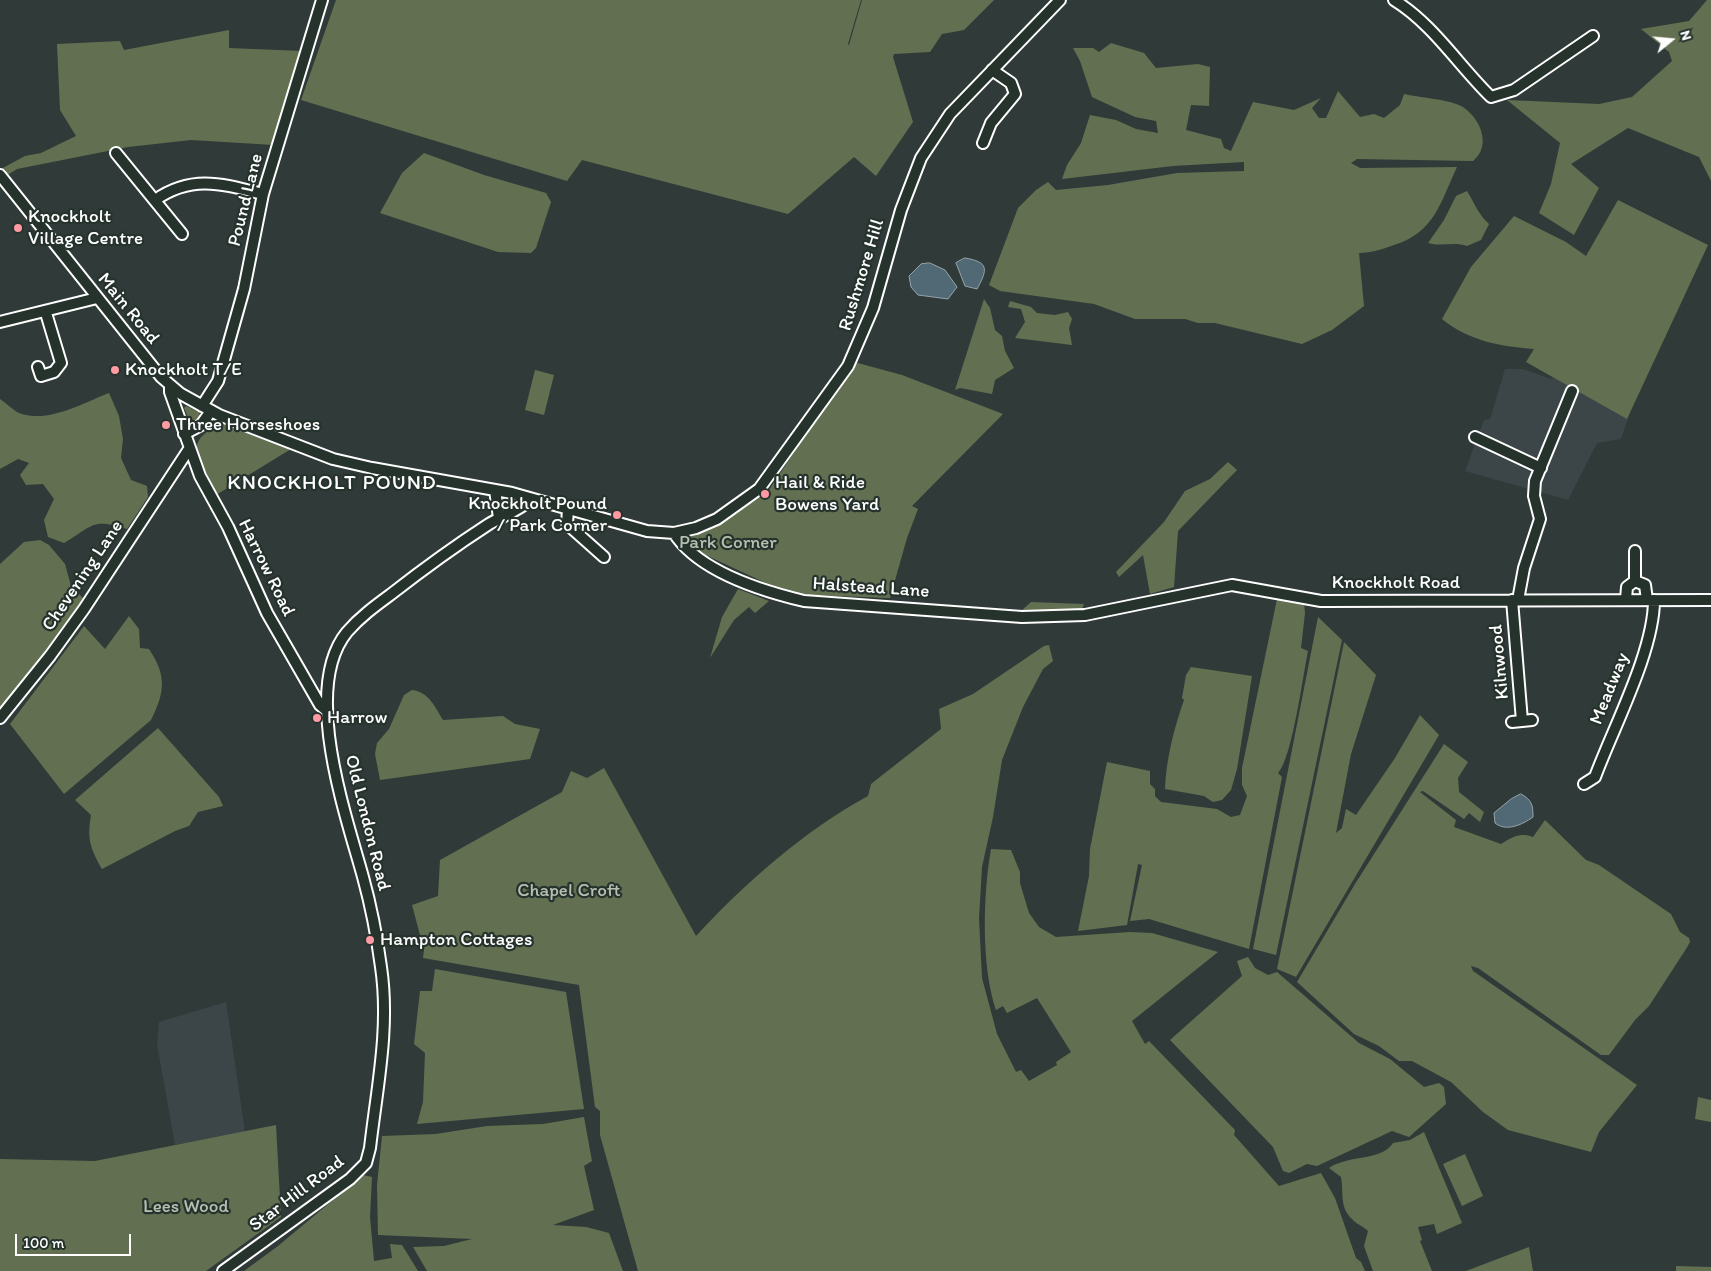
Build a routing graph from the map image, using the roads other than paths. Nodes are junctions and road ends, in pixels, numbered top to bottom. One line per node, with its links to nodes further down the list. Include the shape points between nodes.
1 (322, 0): 9 (street, Pound Lane)
2 (1060, 0): 5 (street, Rushmore Hill)
3 (1394, 0): 4 (street, via 1432,32 1492,97 1514,90)
4 (1593, 36)
5 (992, 70): 6 (street, via 1011,83 1015,94 991,123); 27 (street, Rushmore Hill, via 950,114 921,158 901,210 873,308 848,366 759,488 717,519)
6 (983, 143)
7 (123, 156): 10 (street)
8 (0, 175): 12 (street, Main Road)
9 (263, 194): 10 (street, via 202,183 169,190); 18 (street, Pound Lane, via 244,289)
10 (155, 200): 11 (street)
11 (178, 232)
12 (97, 298): 13 (street); 16 (street, Main Road)
13 (46, 312): 14 (street); 15 (street, via 61,363 54,372 41,376)
14 (0, 322)
15 (38, 367)
16 (170, 386): 18 (street, Main Road); 19 (street, Harrow Road)
17 (1572, 391): 22 (street, Kilnwood)
18 (207, 409): 19 (street, Pound Lane, via 201,425); 23 (street, Main Road, via 333,459)
19 (184, 434): 21 (street, Harrow Road)
20 (1475, 437): 22 (street)
21 (189, 449): 37 (street, Harrow Road, via 267,613); 39 (street, Chevening Lane, via 84,609)
22 (1541, 468): 31 (street, Kilnwood, via 1533,489 1539,512 1538,527)
23 (495, 490): 24 (street, Rushmore Hill); 26 (street)
24 (531, 499): 25 (street, Rushmore Hill); 26 (street, Old London Road)
25 (568, 509): 27 (street, Rushmore Hill, via 647,531); 29 (street, via 567,524)
26 (499, 518): 36 (street, Old London Road, via 423,569 359,620 339,644)
27 (674, 533): 35 (street, Halstead Lane, via 683,546 711,566 778,594 804,601 1022,617)
28 (1635, 551): 30 (street)
29 (604, 557)
30 (1635, 581): 32 (street, via 1627,587); 33 (street, via 1644,585)
31 (1515, 600): 32 (street, Knockholt Road); 35 (street, Knockholt Road, via 1321,601 1232,586); 40 (street, Kilnwood)
32 (1626, 600): 33 (street, Knockholt Road)
33 (1650, 600): 34 (street, Knockholt Road); 41 (street, Meadway, via 1651,630 1634,680 1595,776)
34 (1711, 600)
35 (1085, 614)
36 (328, 684): 37 (street); 38 (street, Old London Road)
37 (312, 689): 38 (street, Harrow Road)
38 (327, 711): 42 (street, Old London Road, via 342,807 365,884 381,966 385,1029)
39 (0, 718)
40 (1522, 721)
41 (1584, 784)
42 (372, 1132): 43 (street, Star Hill Road, via 366,1163 350,1179)
43 (223, 1271)

